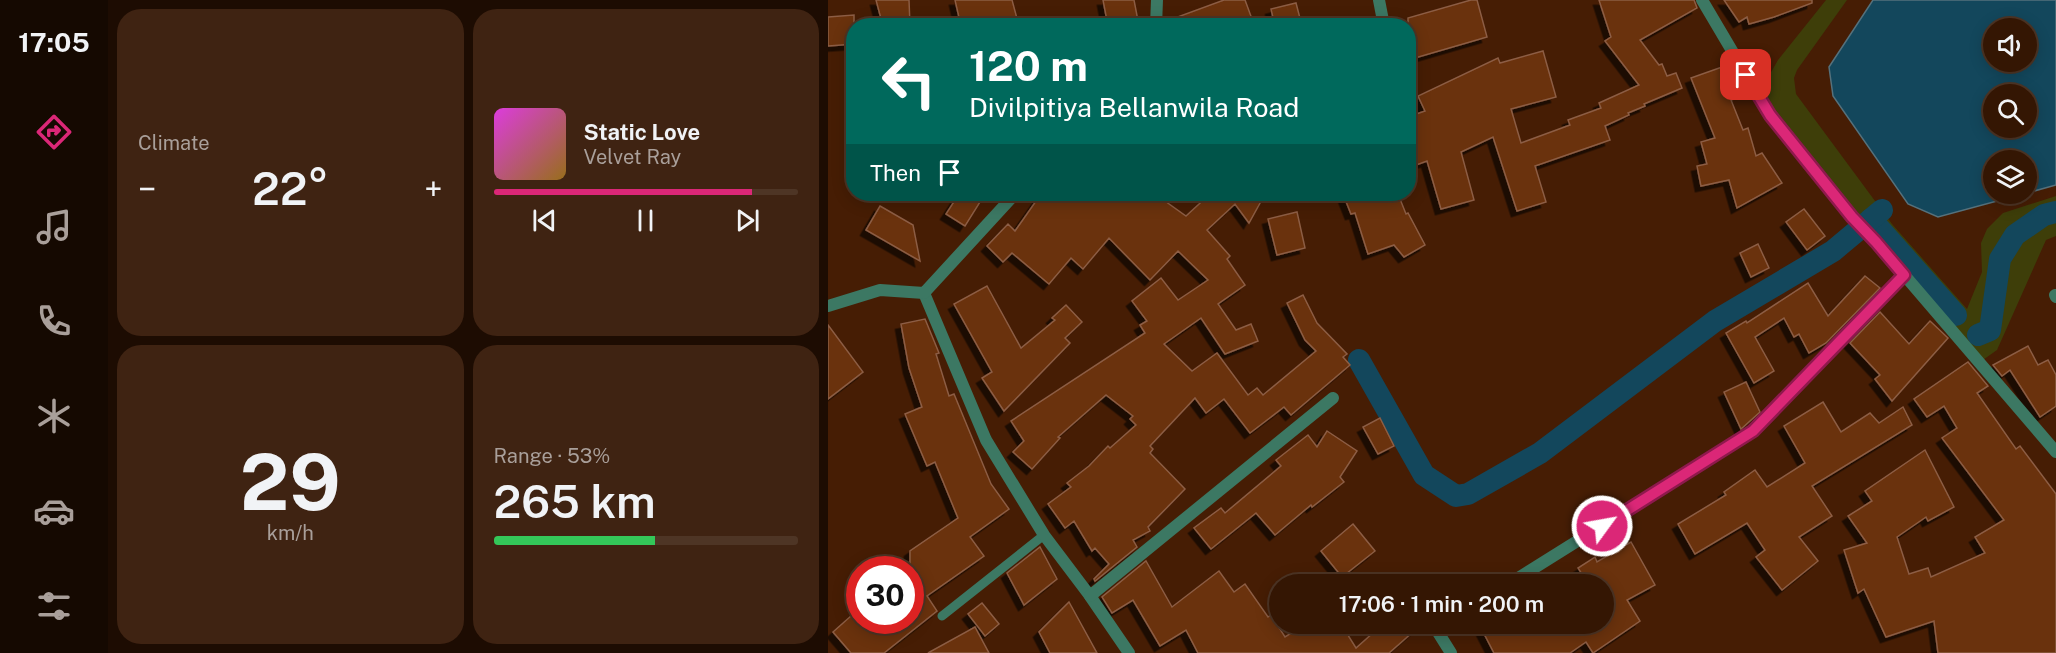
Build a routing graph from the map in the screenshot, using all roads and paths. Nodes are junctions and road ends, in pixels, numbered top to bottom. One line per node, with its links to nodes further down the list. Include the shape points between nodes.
1 (1157, 0): 4 (street)
2 (1378, 0): 5 (street)
3 (1702, 0): 7 (street, via 1770,115)
4 (1156, 18)
5 (1382, 18)
6 (1009, 201): 8 (street)
7 (1904, 275): 11 (street); 13 (street, via 1753,431)
8 (924, 293): 9 (street, via 880,290); 12 (street, via 986,440)
9 (828, 306)
10 (1333, 398): 14 (street)
11 (2055, 448)
12 (1044, 535): 14 (street); 15 (lane)
13 (1525, 574)
14 (1090, 596): 17 (street)
15 (942, 616)
16 (1439, 634): 18 (street)
17 (1129, 653)
18 (1451, 653)

